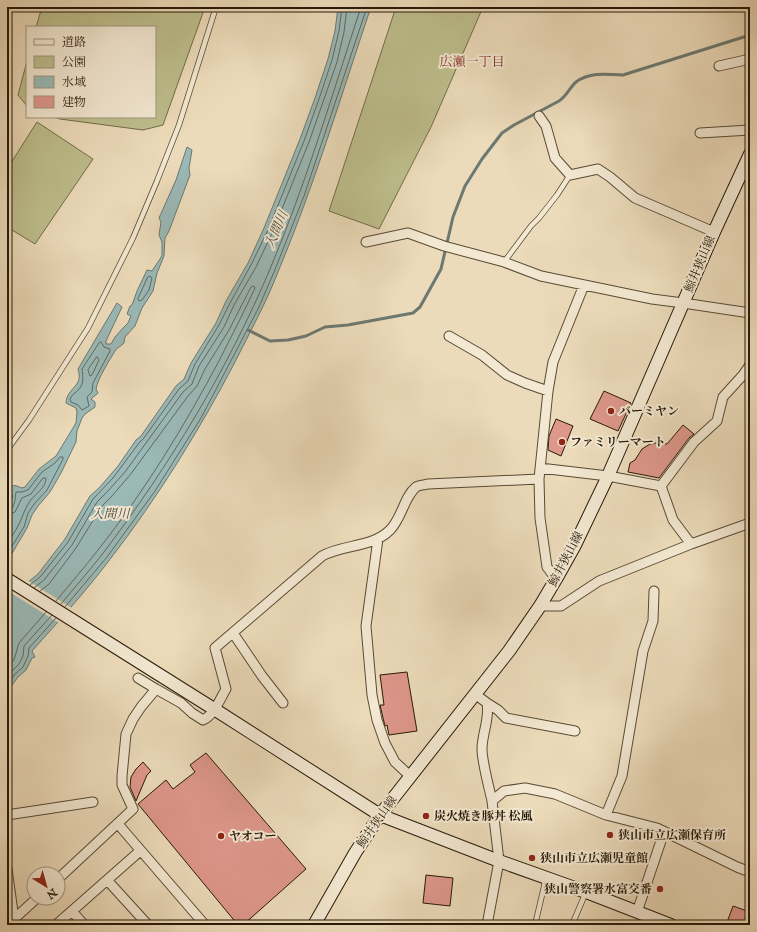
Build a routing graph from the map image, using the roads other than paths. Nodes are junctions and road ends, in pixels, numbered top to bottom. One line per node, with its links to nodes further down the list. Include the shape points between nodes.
1 (216, 7): 19 (lane, via 179,125 133,238 88,328)
2 (750, 59): 3 (street)
3 (719, 66)
4 (539, 116): 9 (street, via 546,126 554,158)
5 (750, 130): 6 (street)
6 (700, 133)
7 (750, 154): 8 (main road, 鯨井狭山線)
8 (747, 166): 10 (main road, 鯨井狭山線)
9 (570, 175): 10 (street, via 598,169 636,198); 12 (lane)
10 (714, 232): 14 (main road, 鯨井狭山線)
11 (366, 242): 12 (street, via 408,233 447,247)
12 (504, 262): 13 (street, via 541,276)
13 (584, 285): 14 (street, via 652,300); 18 (street, via 553,362)
14 (683, 303): 15 (street); 21 (main road, 鯨井狭山線)
15 (750, 313)
16 (449, 336): 18 (street, via 482,355 506,375)
17 (750, 365): 23 (street, via 723,397 718,421 694,442)
18 (548, 391): 20 (street)
19 (7, 450)
20 (540, 468): 21 (street); 22 (street)
21 (608, 476): 23 (street); 28 (main road, 鯨井狭山線)
22 (539, 479): 25 (street, via 417,486 398,520); 28 (street, via 540,518 547,567)
23 (662, 486): 26 (street, via 673,520)
24 (750, 523): 26 (street)
25 (378, 540): 31 (street, via 322,556); 39 (street, via 366,626 372,695 385,743 395,762)
26 (691, 544): 30 (street, via 599,581 561,606)
27 (7, 579): 37 (main road)
28 (556, 579): 30 (main road, 鯨井狭山線)
29 (654, 591): 44 (street, via 653,621 643,651 622,776)
30 (540, 606): 34 (main road, 鯨井狭山線)
31 (233, 633): 35 (street); 37 (street, via 215,648 226,689)
32 (138, 678): 33 (street)
33 (156, 689): 37 (street, via 202,720); 45 (street, via 133,719 126,734 122,785 133,809)
34 (475, 694): 36 (street); 39 (main road, 鯨井狭山線)
35 (283, 703)
36 (487, 703): 38 (street, via 506,718); 40 (street, via 489,713 482,751)
37 (214, 709): 43 (main road)
38 (575, 732)
39 (410, 776): 43 (main road, 鯨井狭山線)
40 (492, 801): 44 (street, via 504,791 525,788 555,794); 48 (street)
41 (93, 802): 42 (street)
42 (7, 815)
43 (380, 815): 48 (main road); 64 (main road, 鯨井狭山線)
44 (606, 815): 46 (street)
45 (118, 824): 47 (street); 50 (street)
46 (664, 832): 51 (street); 57 (street)
47 (140, 851): 53 (street); 63 (street)
48 (499, 862): 52 (main road); 65 (street)
49 (7, 869): 58 (street)
50 (66, 872)
51 (750, 872)
52 (546, 878): 54 (main road); 66 (lane)
53 (107, 880): 56 (street); 62 (street)
54 (586, 892): 57 (main road); 67 (lane)
55 (28, 906): 58 (street)
56 (72, 911): 60 (street); 61 (street)
57 (637, 912): 59 (main road)
58 (11, 920)
59 (657, 922): 68 (main road)
60 (56, 925)
61 (84, 925)
62 (148, 925)
63 (205, 925)
64 (314, 925)
65 (487, 925)
66 (535, 925)
67 (572, 925)
68 (671, 925)

